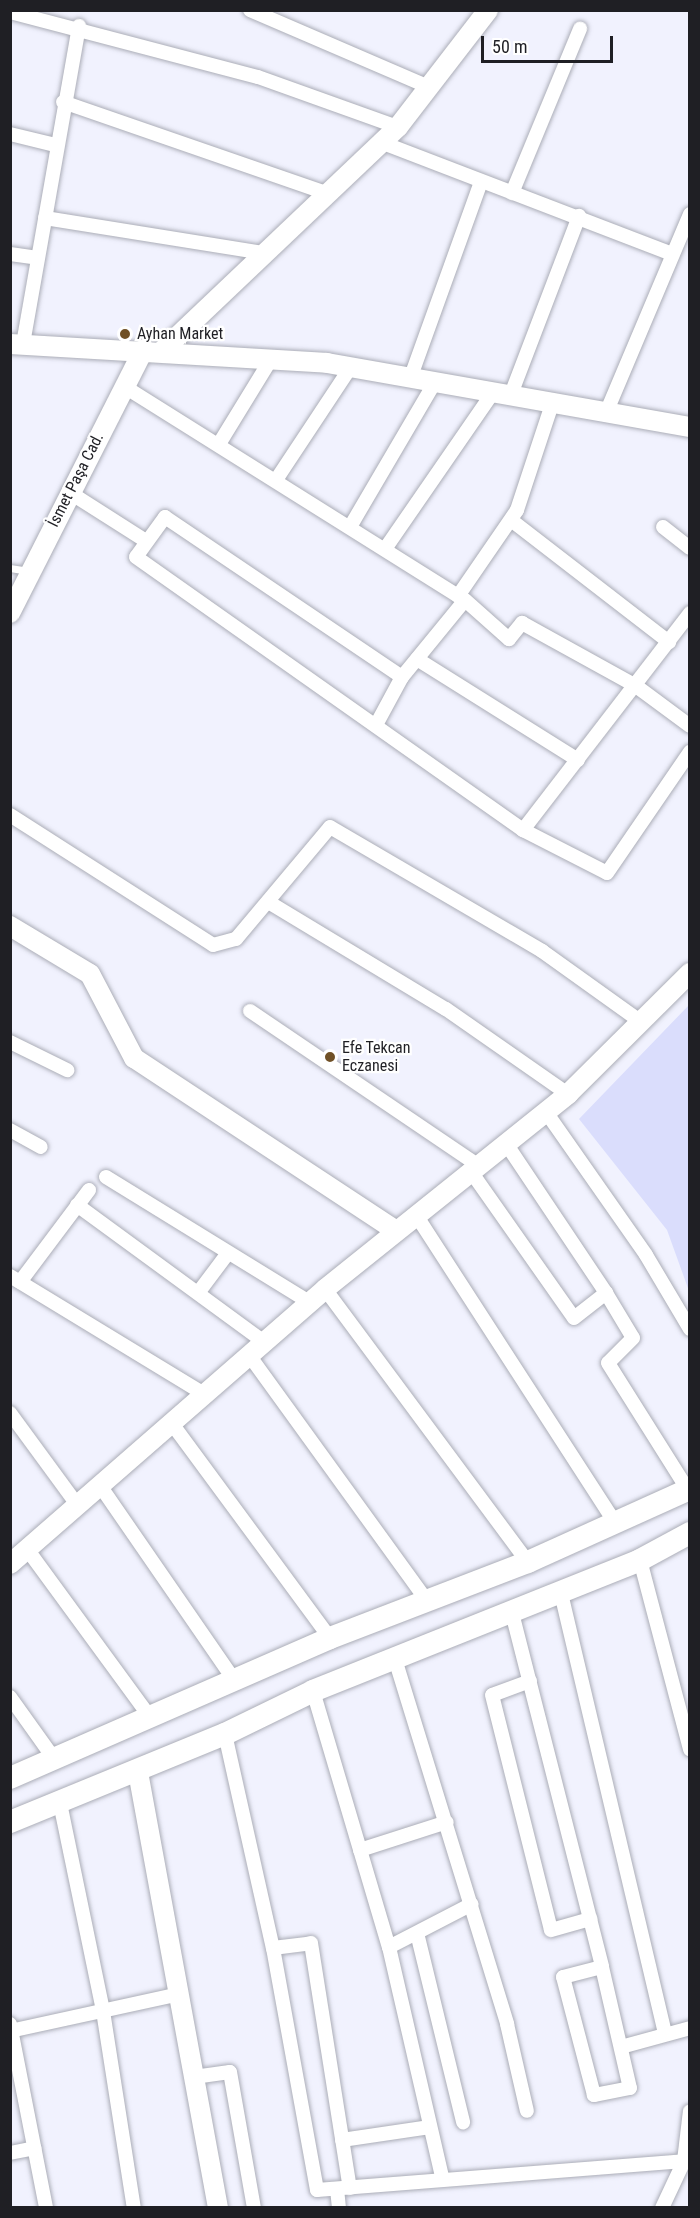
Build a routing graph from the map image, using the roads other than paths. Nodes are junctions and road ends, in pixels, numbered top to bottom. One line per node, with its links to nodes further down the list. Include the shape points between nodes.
1 (10, 12): 4 (street)
2 (260, 12): 6 (street)
3 (485, 12): 6 (main road, İsmet Paşa Cad.)
4 (79, 26): 7 (street); 8 (street, via 258,77)
5 (580, 29): 13 (street)
6 (431, 88): 8 (main road, İsmet Paşa Cad.)
7 (63, 102): 11 (street); 14 (street)
8 (398, 127): 10 (main road, İsmet Paşa Cad.)
9 (10, 134): 11 (street)
10 (382, 142): 12 (street); 14 (main road, İsmet Paşa Cad.)
11 (56, 145): 17 (street)
12 (481, 182): 13 (street); 26 (street)
13 (512, 193): 16 (street)
14 (328, 194): 18 (main road, İsmet Paşa Cad.)
15 (690, 214): 20 (street)
16 (579, 216): 20 (street); 29 (street)
17 (45, 218): 18 (street); 21 (street)
18 (264, 253): 23 (main road, İsmet Paşa Cad.)
19 (10, 254): 21 (street)
20 (672, 254): 31 (street)
21 (38, 258): 22 (street)
22 (17, 344): 23 (main road)
23 (154, 350): 24 (main road); 28 (main road, İsmet Paşa Cad.)
24 (271, 359): 25 (main road); 33 (street)
25 (350, 368): 26 (main road); 34 (street)
26 (410, 379): 27 (main road)
27 (434, 384): 29 (main road); 37 (street)
28 (124, 387): 33 (street); 35 (main road, İsmet Paşa Cad.)
29 (501, 395): 30 (main road); 41 (street)
30 (552, 404): 31 (main road); 36 (street)
31 (606, 413): 32 (main road)
32 (690, 427)
33 (219, 444): 34 (street)
34 (276, 480): 37 (street)
35 (69, 492): 39 (street); 43 (main road, İsmet Paşa Cad.)
36 (511, 520): 44 (street); 47 (street)
37 (350, 527): 41 (street)
38 (663, 527): 40 (street)
39 (146, 541): 49 (street, via 165,517); 51 (street, via 136,557)
40 (690, 548)
41 (385, 549): 44 (street)
42 (10, 568): 43 (lane)
43 (31, 571): 45 (main road, İsmet Paşa Cad.)
44 (461, 598): 48 (street); 50 (street, via 509,639 522,623)
45 (10, 613)
46 (690, 613): 47 (street)
47 (669, 642): 50 (street)
48 (417, 659): 49 (street); 54 (street)
49 (402, 677): 51 (street)
50 (636, 686): 52 (street); 54 (street)
51 (376, 725): 56 (street)
52 (690, 726)
53 (690, 752): 56 (street, via 607,873)
54 (578, 760): 56 (street)
55 (10, 815): 57 (street, via 213,945 236,939)
56 (524, 830)
57 (270, 903): 61 (street, via 330,827 542,951); 64 (street, via 446,1009)
58 (10, 926): 74 (main road, via 90,974 134,1058)
59 (690, 973): 61 (main road)
60 (250, 1011): 69 (street)
61 (641, 1022): 64 (main road)
62 (10, 1042): 63 (street)
63 (67, 1070)
64 (568, 1094): 65 (main road)
65 (546, 1112): 67 (main road); 81 (street, via 646,1255)
66 (10, 1130): 68 (street)
67 (507, 1145): 69 (main road); 79 (street)
68 (41, 1147)
69 (476, 1170): 73 (main road); 79 (street, via 574,1318)
70 (106, 1177): 75 (street)
71 (89, 1190): 72 (street)
72 (77, 1205): 76 (street); 78 (street)
73 (418, 1218): 74 (main road); 90 (street)
74 (396, 1231): 77 (main road)
75 (228, 1253): 78 (street); 80 (street)
76 (15, 1279): 84 (street)
77 (325, 1289): 80 (main road); 94 (street)
78 (198, 1293): 82 (street)
79 (606, 1293): 88 (street, via 633,1338 608,1363)
80 (309, 1302): 82 (main road)
81 (690, 1329)
82 (263, 1341): 83 (main road)
83 (249, 1355): 84 (main road); 97 (street)
84 (206, 1395): 86 (main road)
85 (13, 1421): 89 (street)
86 (173, 1425): 87 (main road); 99 (street)
87 (101, 1487): 89 (main road); 101 (street)
88 (689, 1489): 90 (main road)
89 (78, 1506): 92 (main road)
90 (614, 1521): 94 (main road)
91 (690, 1533): 93 (main road)
92 (27, 1549): 95 (main road); 105 (street)
93 (640, 1560): 96 (main road); 107 (street)
94 (528, 1562): 97 (main road)
95 (10, 1564)
96 (560, 1589): 98 (main road); 125 (street)
97 (427, 1602): 99 (main road)
98 (511, 1609): 100 (main road); 102 (street)
99 (330, 1638): 101 (main road)
100 (395, 1659): 103 (main road); 113 (street)
101 (235, 1681): 105 (main road)
102 (530, 1681): 116 (street); 116 (street, via 492,1695 550,1930)
103 (313, 1691): 106 (main road); 114 (street)
104 (10, 1697): 108 (street)
105 (150, 1717): 108 (main road)
106 (225, 1734): 109 (main road); 119 (street)
107 (690, 1749)
108 (55, 1760): 110 (main road)
109 (138, 1772): 111 (main road); 121 (main road)
110 (10, 1778)
111 (60, 1803): 112 (main road); 122 (street)
112 (10, 1822)
113 (447, 1822): 114 (street); 115 (street)
114 (360, 1850): 118 (street)
115 (472, 1904): 117 (street); 128 (street)
116 (590, 1919): 120 (street)
117 (417, 1934): 118 (street); 130 (street)
118 (389, 1947): 131 (street)
119 (273, 1948): 132 (street, via 311,1943); 138 (street, via 317,2190)
120 (602, 1967): 126 (street); 126 (street, via 563,1977 594,2095 630,2088)
121 (179, 1994): 122 (street); 127 (main road)
122 (104, 2011): 123 (street); 140 (street)
123 (11, 2028): 133 (street)
124 (690, 2028): 125 (street)
125 (665, 2033): 126 (street)
126 (621, 2047)
127 (194, 2077): 141 (main road); 142 (street, via 230,2072)
128 (527, 2111)
129 (690, 2111): 135 (street)
130 (463, 2122)
131 (430, 2127): 132 (street); 136 (street)
132 (342, 2140): 138 (street)
133 (36, 2148): 134 (street); 139 (street)
134 (10, 2153)
135 (684, 2161): 136 (street); 137 (street)
136 (442, 2176): 138 (street)
137 (683, 2185): 144 (street)
138 (343, 2189): 143 (street)
139 (46, 2208)
140 (134, 2208)
141 (218, 2208)
142 (254, 2208)
143 (339, 2208)
144 (662, 2208)

